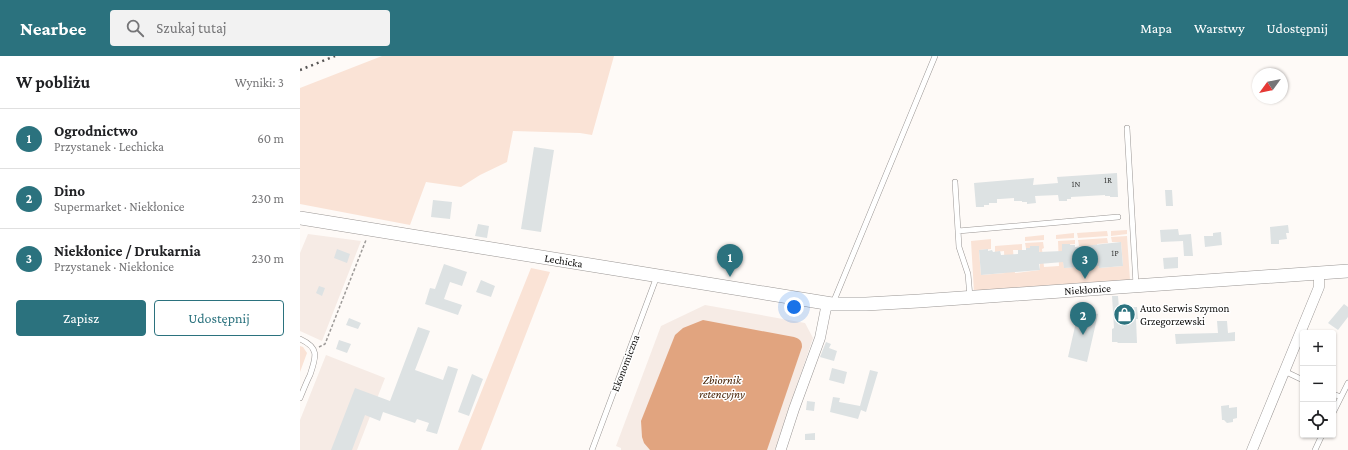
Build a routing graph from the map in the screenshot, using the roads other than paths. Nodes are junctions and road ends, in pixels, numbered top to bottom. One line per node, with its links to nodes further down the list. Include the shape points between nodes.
1 (935, 56): 12 (lane)
2 (1127, 128): 10 (lane)
3 (955, 182): 6 (lane)
4 (1118, 217): 6 (lane)
5 (302, 220): 9 (street, Lechicka)
6 (958, 231): 11 (lane, via 959,247 968,274)
7 (1348, 271): 8 (street, Niekłonice)
8 (1319, 273): 10 (street, Niekłonice); 14 (street, via 1319,287)
9 (657, 276): 12 (street, Lechicka); 23 (lane, Ekonomiczna)
10 (1136, 285): 11 (street, Niekłonice)
11 (970, 297): 12 (street, Niekłonice, via 874,304)
12 (830, 304): 22 (street)
13 (300, 339): 18 (lane, via 314,349 316,360)
14 (1284, 371): 15 (lane); 24 (street)
15 (1300, 379)
16 (1348, 382): 19 (lane)
17 (1336, 396): 19 (lane)
18 (300, 398)
19 (1341, 398): 20 (lane)
20 (1336, 407)
21 (1321, 438): 25 (lane)
22 (781, 449)
23 (592, 450)
24 (1252, 450)
25 (1315, 450)

